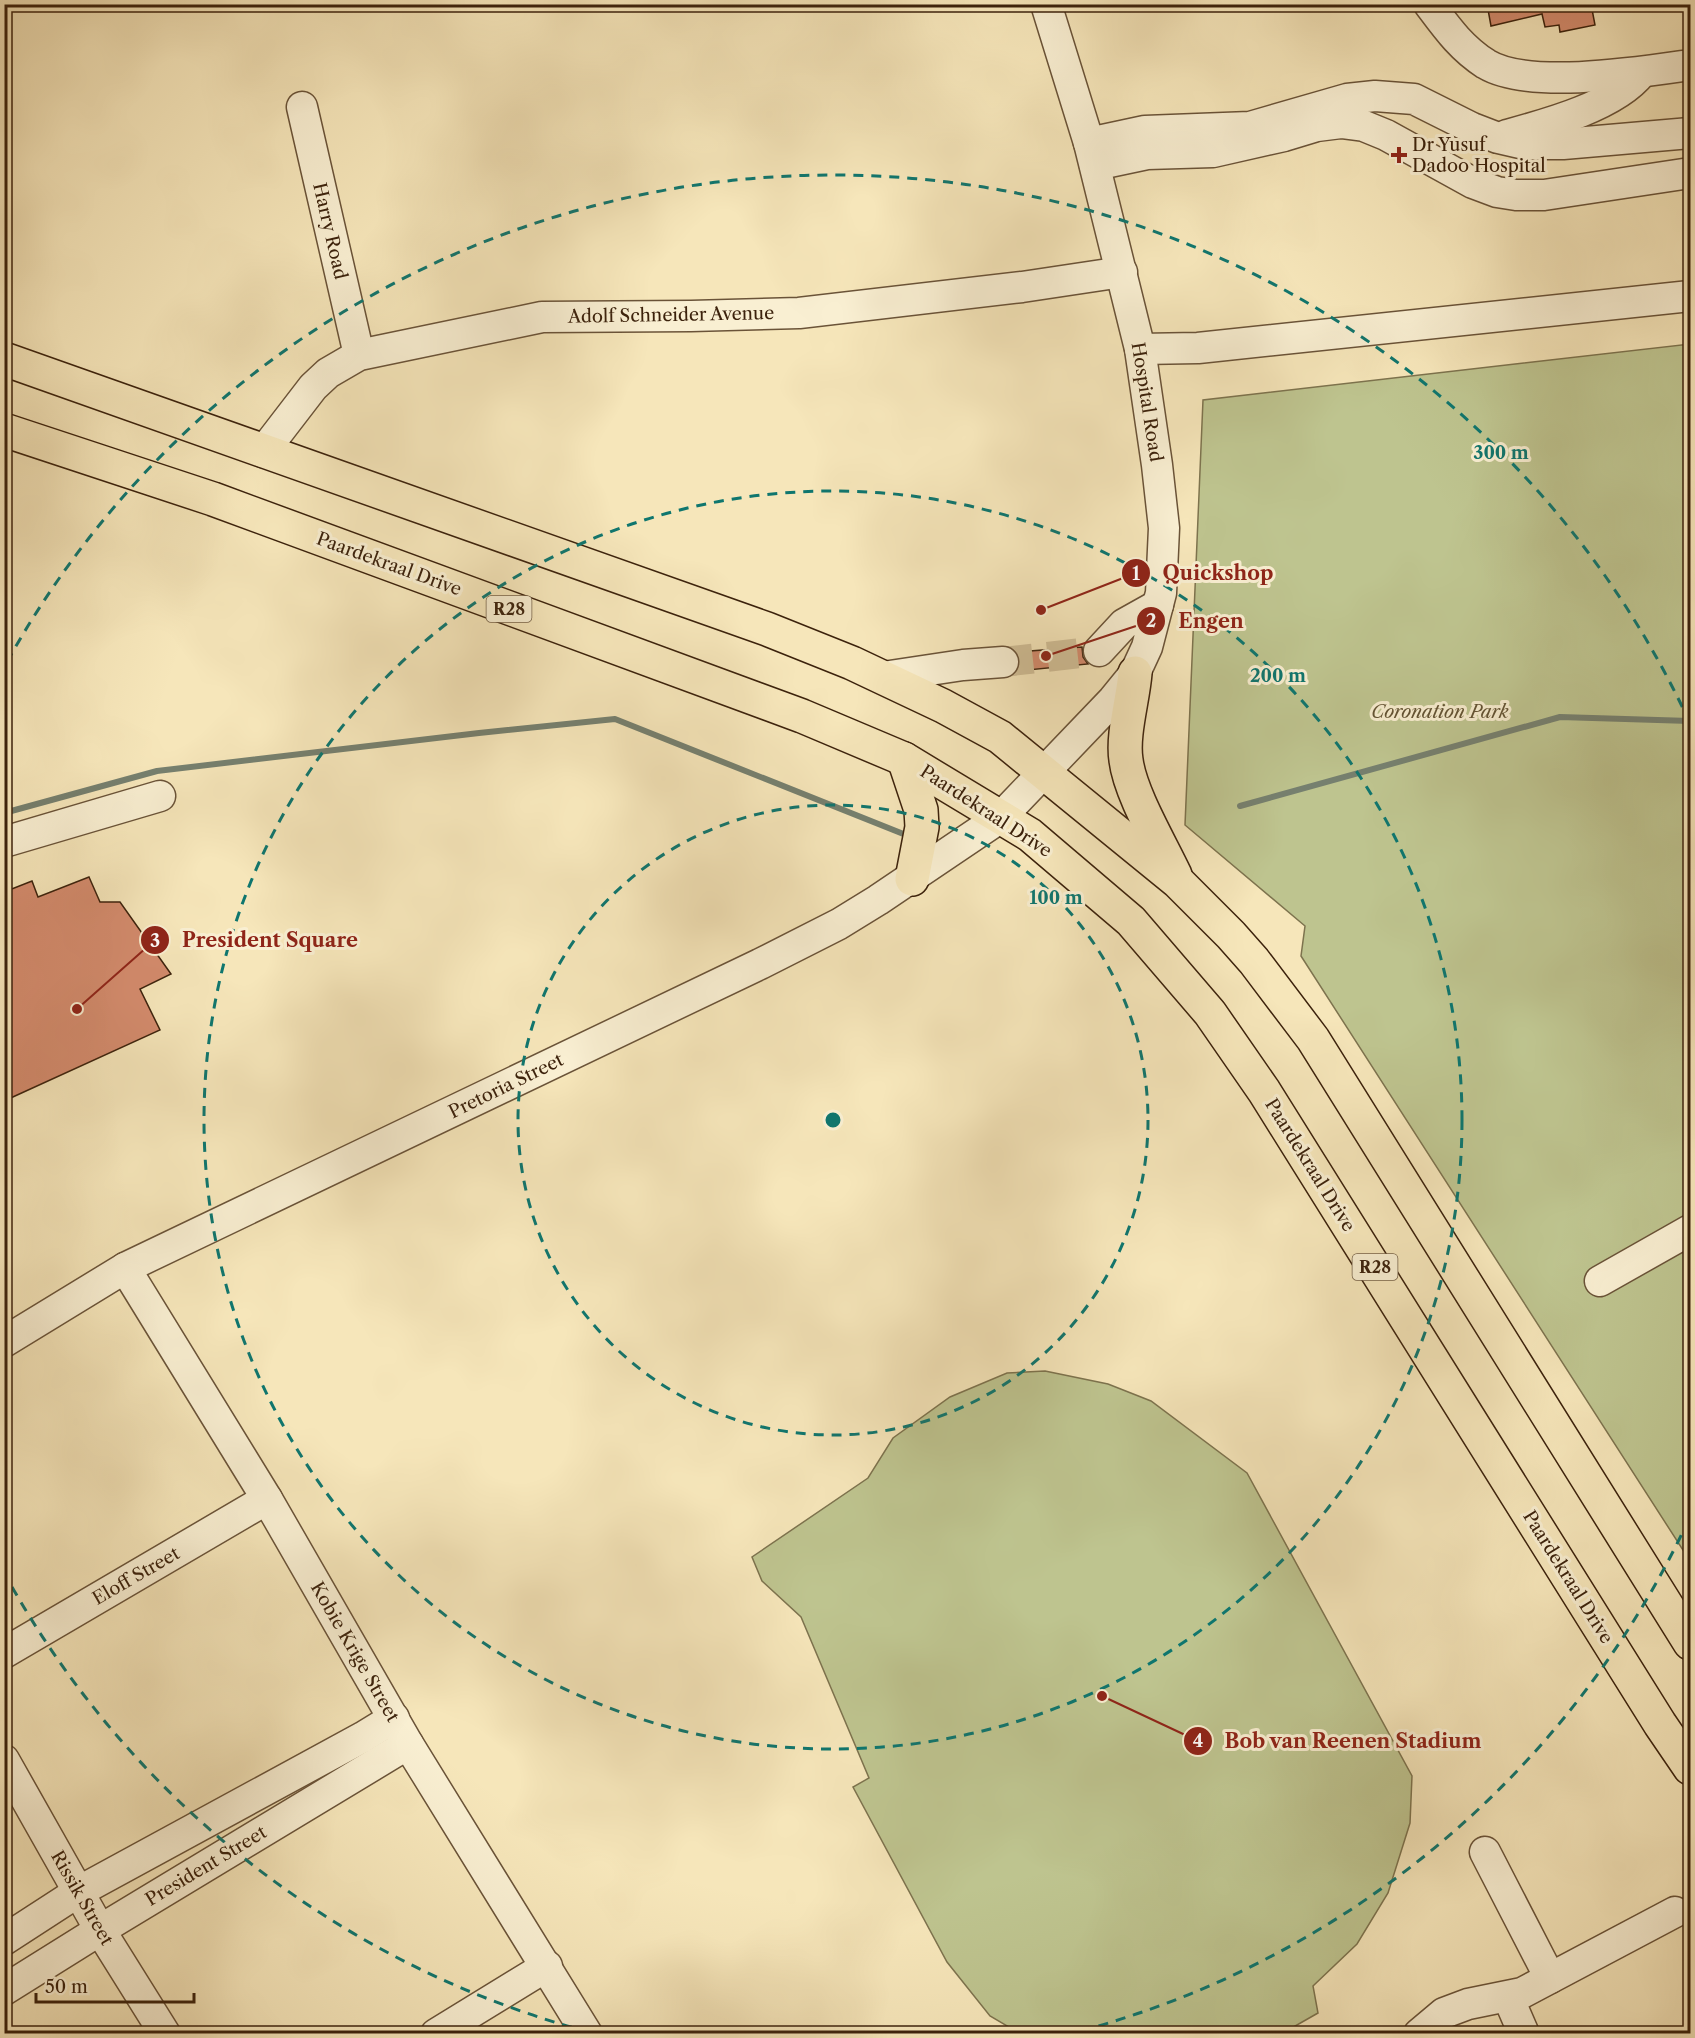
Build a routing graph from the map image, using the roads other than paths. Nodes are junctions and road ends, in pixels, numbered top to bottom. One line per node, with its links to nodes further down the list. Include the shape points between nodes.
1 (1046, 4): 8 (street, Hospital Road)
2 (1430, 4): 4 (street, via 1456,41 1488,65 1545,78)
3 (1690, 65): 4 (street)
4 (1641, 73): 7 (street, via 1633,83 1604,101)
5 (302, 107): 13 (street, Harry Road)
6 (1690, 133): 7 (street, via 1563,144 1524,144)
7 (1498, 138): 8 (street, via 1414,99 1375,96 1347,99 1250,127 1145,131)
8 (1092, 154): 9 (street, via 1213,152 1341,123 1364,126 1386,135 1473,183 1516,195 1544,195); 10 (street, Hospital Road)
9 (1690, 173)
10 (1122, 272): 12 (street, Hospital Road); 13 (street, Adolf Schneider Avenue, via 799,313 542,317)
11 (1690, 296): 12 (street, via 1198,348)
12 (1140, 349): 17 (street, Hospital Road, via 1164,528)
13 (359, 355): 16 (street, Adolf Schneider Avenue, via 313,387)
14 (4, 358): 16 (main road)
15 (4, 430): 22 (main road, Paardekraal Drive / R28, via 224,503 802,716)
16 (263, 452): 21 (main road, via 767,629)
17 (1158, 605): 18 (street, via 1124,624); 20 (street, Hospital Road, via 1147,647)
18 (1099, 651)
19 (1003, 662): 21 (street)
20 (1135, 672): 23 (street, Hospital Road); 28 (main road, via 1126,760 1132,783)
21 (883, 677): 23 (main road, via 1000,737)
22 (904, 759): 25 (main road, Paardekraal Drive / R28); 27 (main road, via 921,810 922,827)
23 (1044, 772): 25 (street, Hospital Road); 28 (main road)
24 (160, 796): 26 (street)
25 (1000, 817): 27 (street, Pretoria Street); 39 (main road, Paardekraal Drive / R28, via 1030,834 1131,921 1210,1013 1264,1091)
26 (4, 842)
27 (912, 879): 30 (street, Pretoria Street, via 839,924 760,964)
28 (1178, 882): 34 (main road, via 1254,961 1313,1039)
29 (1690, 1230): 31 (street)
30 (125, 1268): 32 (street, Pretoria Street); 33 (street, Kobie Krige Street)
31 (1600, 1281)
32 (4, 1342)
33 (267, 1499): 35 (street, Eloff Street); 36 (street, Kobie Krige Street)
34 (1690, 1643)
35 (4, 1653)
36 (394, 1718): 37 (street, Kobie Krige Street); 41 (street, President Street)
37 (408, 1744): 43 (street, President Street); 45 (street, Kobie Krige Street)
38 (4, 1760): 41 (street, Rissik Street)
39 (1690, 1767)
40 (1485, 1852): 46 (street)
41 (78, 1892): 43 (street, Rissik Street); 44 (street, President Street)
42 (1675, 1912): 46 (street)
43 (100, 1930): 47 (street, President Street); 49 (street, Rissik Street)
44 (4, 1940)
45 (547, 1966): 50 (street); 51 (street, Kobie Krige Street)
46 (1550, 1978): 48 (street)
47 (4, 1990)
48 (1508, 1997): 52 (street, via 1444,2013); 53 (street)
49 (165, 2034)
50 (436, 2034)
51 (587, 2034)
52 (1419, 2034)
53 (1524, 2034)

